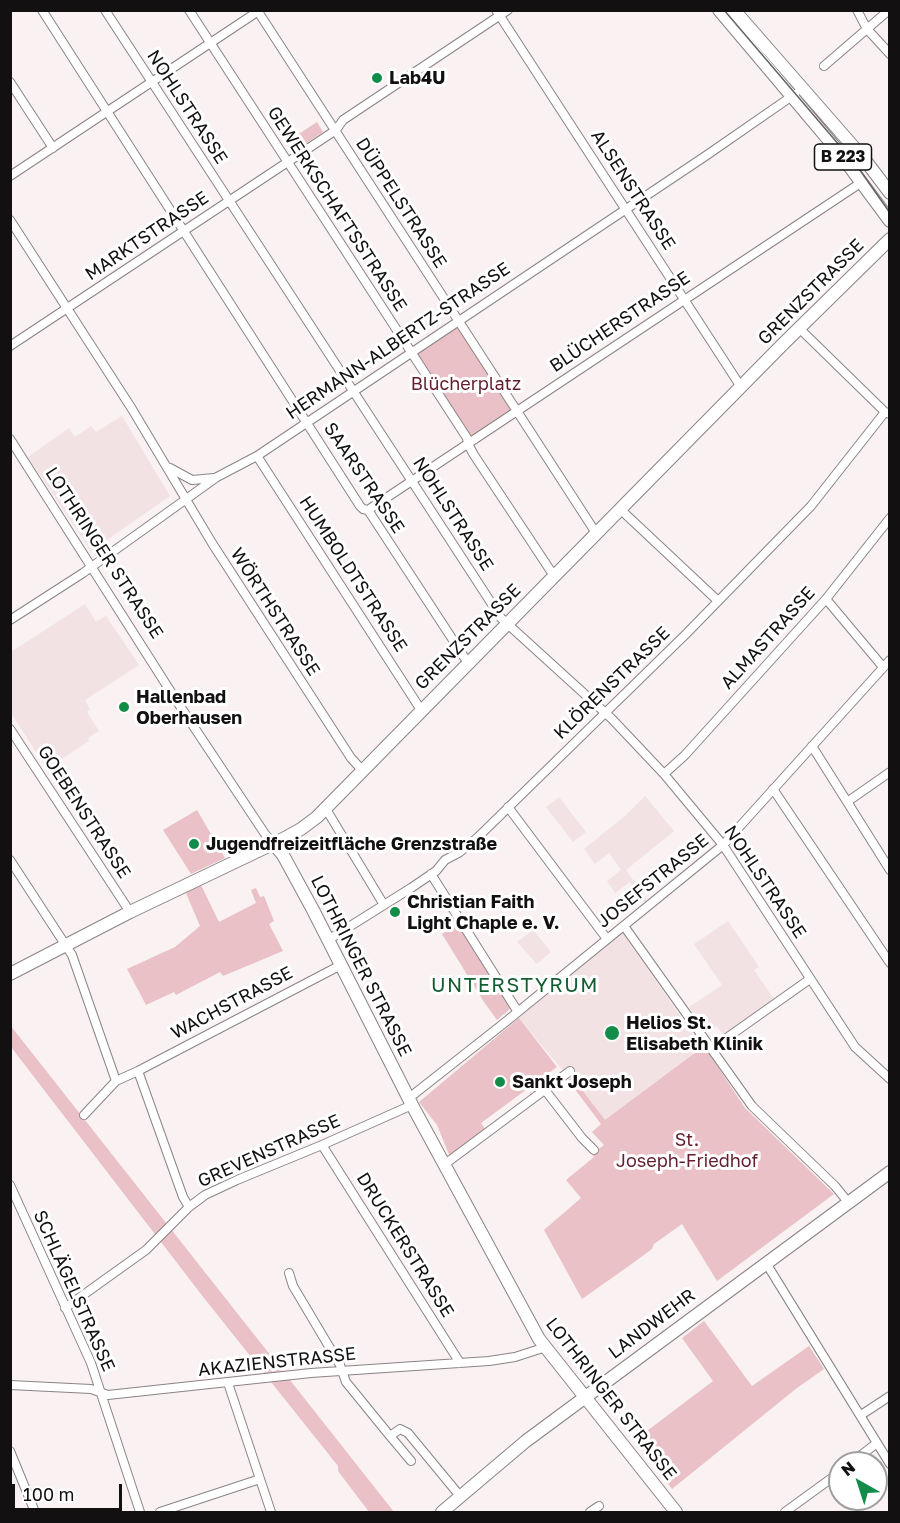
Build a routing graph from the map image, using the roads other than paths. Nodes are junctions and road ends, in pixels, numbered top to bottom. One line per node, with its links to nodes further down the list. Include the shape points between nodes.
1 (42, 10): 19 (street, SAARSTRASSE)
2 (105, 10): 16 (street, NOHLSTRASSE)
3 (189, 10): 12 (street, GEWERKSCHAFTSSTRASSE)
4 (508, 10): 10 (street, MARKTSTRASSE)
5 (719, 10): 18 (street, B 223)
6 (734, 10): 17 (street, B 223)
7 (857, 10): 11 (street)
8 (888, 10): 11 (street)
9 (259, 11): 12 (street); 20 (street, DÜPPELSTRASSE)
10 (498, 13): 20 (street, MARKTSTRASSE, via 343,120); 27 (street, ALSENSTRASSE)
11 (867, 29): 13 (street); 14 (street)
12 (210, 44): 16 (street); 22 (street, GEWERKSCHAFTSSTRASSE)
13 (890, 54)
14 (824, 66)
15 (10, 82): 21 (street)
16 (152, 83): 19 (street); 26 (street, NOHLSTRASSE)
17 (803, 88): 18 (street, HERMANN-ALBERTZ-STRASSE); 25 (street, B 223)
18 (792, 96): 24 (street, B 223, via 838,151); 27 (street, HERMANN-ALBERTZ-STRASSE)
19 (107, 112): 21 (street); 30 (street, SAARSTRASSE)
20 (336, 130): 22 (street, MARKTSTRASSE); 34 (street, DÜPPELSTRASSE)
21 (53, 148): 23 (street)
22 (287, 162): 26 (street, MARKTSTRASSE); 37 (street, GEWERKSCHAFTSSTRASSE)
23 (10, 176)
24 (857, 185): 29 (street, B 223); 32 (street, BLÜCHERSTRASSE)
25 (890, 193)
26 (229, 201): 30 (street, MARKTSTRASSE); 39 (street, NOHLSTRASSE)
27 (626, 209): 32 (street, ALSENSTRASSE); 34 (street, HERMANN-ALBERTZ-STRASSE)
28 (10, 220): 33 (street, WÖRTHSTRASSE)
29 (890, 221)
30 (184, 231): 33 (street, MARKTSTRASSE); 42 (street, SAARSTRASSE)
31 (890, 239): 35 (street, GRENZSTRASSE)
32 (685, 299): 38 (street, ALSENSTRASSE); 40 (street, BLÜCHERSTRASSE)
33 (68, 309): 36 (street, MARKTSTRASSE); 46 (street, WÖRTHSTRASSE)
34 (458, 320): 37 (street, HERMANN-ALBERTZ-STRASSE); 40 (street, DÜPPELSTRASSE)
35 (799, 328): 38 (street, GRENZSTRASSE); 41 (street)
36 (10, 346)
37 (411, 352): 39 (street, HERMANN-ALBERTZ-STRASSE); 44 (street, GEWERKSCHAFTSSTRASSE)
38 (741, 387): 50 (street, GRENZSTRASSE)
39 (354, 391): 42 (street, HERMANN-ALBERTZ-STRASSE); 48 (street, NOHLSTRASSE)
40 (516, 411): 44 (street, BLÜCHERSTRASSE); 53 (street, DÜPPELSTRASSE)
41 (887, 413): 57 (street, KLÖRENSTRASSE, via 816,501)
42 (306, 422): 45 (street, HERMANN-ALBERTZ-STRASSE); 51 (street, SAARSTRASSE, via 360,506)
43 (10, 439): 54 (street, LOTHRINGER STRASSE)
44 (468, 444): 48 (street, BLÜCHERSTRASSE); 55 (street, GEWERKSCHAFTSSTRASSE)
45 (256, 456): 47 (street, HERMANN-ALBERTZ-STRASSE); 63 (street, HUMBOLDTSTRASSE)
46 (168, 466): 47 (street, WÖRTHSTRASSE, via 192,480); 49 (street, WÖRTHSTRASSE)
47 (217, 477): 49 (street, HERMANN-ALBERTZ-STRASSE)
48 (412, 481): 51 (street, BLÜCHERSTRASSE); 59 (street, NOHLSTRASSE)
49 (186, 501): 54 (street, HERMANN-ALBERTZ-STRASSE); 67 (street, WÖRTHSTRASSE)
50 (620, 509): 53 (street, GRENZSTRASSE); 57 (street)
51 (368, 510): 61 (street, SAARSTRASSE)
52 (890, 518): 56 (street, ALMASTRASSE)
53 (596, 533): 55 (street, GRENZSTRASSE)
54 (91, 566): 58 (street, HERMANN-ALBERTZ-STRASSE); 74 (street, LOTHRINGER STRASSE)
55 (554, 576): 59 (street, GRENZSTRASSE)
56 (826, 599): 62 (street); 69 (street, ALMASTRASSE, via 686,755)
57 (717, 600): 64 (street, KLÖRENSTRASSE)
58 (10, 620)
59 (507, 623): 61 (street, GRENZSTRASSE); 64 (street, NOHLSTRASSE)
60 (890, 660): 62 (street, JOSEFSTRASSE)
61 (468, 663): 63 (street, GRENZSTRASSE)
62 (883, 667): 66 (street, JOSEFSTRASSE)
63 (421, 710): 67 (street, GRENZSTRASSE)
64 (604, 713): 69 (street, NOHLSTRASSE); 72 (street, KLÖRENSTRASSE)
65 (10, 729): 80 (street, GOEBENSTRASSE)
66 (812, 746): 70 (street, JOSEFSTRASSE); 71 (street)
67 (362, 770): 73 (street, GRENZSTRASSE)
68 (890, 772): 71 (street)
69 (664, 774): 75 (street, NOHLSTRASSE)
70 (773, 789): 75 (street, JOSEFSTRASSE); 85 (street)
71 (847, 802): 77 (street)
72 (508, 807): 78 (street, KLÖRENSTRASSE, via 469,845); 82 (street)
73 (326, 809): 74 (street, GRENZSTRASSE, via 301,829); 79 (street)
74 (273, 843): 80 (street, GRENZSTRASSE); 83 (street, LOTHRINGER STRASSE, via 288,863)
75 (723, 845): 81 (street, JOSEFSTRASSE); 88 (street, NOHLSTRASSE)
76 (10, 860): 84 (street)
77 (890, 870)
78 (431, 874): 79 (street, KLÖRENSTRASSE); 89 (street)
79 (384, 905): 83 (street, KLÖRENSTRASSE)
80 (130, 912): 84 (street, GRENZSTRASSE)
81 (624, 926): 82 (street, JOSEFSTRASSE); 90 (street)
82 (607, 939): 89 (street, JOSEFSTRASSE)
83 (328, 940): 86 (street, LOTHRINGER STRASSE)
84 (66, 945): 87 (street, GRENZSTRASSE); 94 (street)
85 (890, 963)
86 (341, 965): 91 (street, WACHSTRASSE); 96 (street, LOTHRINGER STRASSE)
87 (10, 974)
88 (810, 979): 90 (street); 93 (street, NOHLSTRASSE, via 855,1047)
89 (518, 1012): 96 (street, JOSEFSTRASSE)
90 (711, 1049): 103 (street, via 756,1112)
91 (138, 1071): 94 (street, WACHSTRASSE); 104 (street)
92 (570, 1071): 95 (street)
93 (890, 1079)
94 (116, 1081): 97 (street)
95 (545, 1090): 99 (street); 100 (street)
96 (411, 1102): 98 (street, GREVENSTRASSE); 100 (street, LOTHRINGER STRASSE)
97 (84, 1115)
98 (322, 1145): 104 (street, GREVENSTRASSE, via 225,1185); 109 (street, DRUCKERSTRASSE)
99 (594, 1150)
100 (445, 1164): 108 (street, LOTHRINGER STRASSE)
101 (890, 1172): 103 (street, LANDWEHR)
102 (10, 1185): 107 (street, SCHLÄGELSTRASSE)
103 (848, 1202): 105 (street, LANDWEHR)
104 (189, 1208): 107 (street, GREVENSTRASSE, via 146,1250)
105 (766, 1263): 114 (street, LANDWEHR); 116 (street)
106 (289, 1273): 110 (street)
107 (65, 1308): 113 (street, SCHLÄGELSTRASSE, via 90,1359)
108 (546, 1347): 109 (street, AKAZIENSTRASSE, via 507,1358); 114 (street, LOTHRINGER STRASSE)
109 (460, 1363): 110 (street, AKAZIENSTRASSE)
110 (342, 1372): 111 (street, AKAZIENSTRASSE); 117 (street)
111 (228, 1383): 113 (street, AKAZIENSTRASSE); 123 (street)
112 (10, 1385): 113 (street, AKAZIENSTRASSE, via 91,1389)
113 (101, 1393): 129 (street, SCHLÄGELSTRASSE)
114 (586, 1396): 125 (street, LANDWEHR); 133 (street, LOTHRINGER STRASSE)
115 (890, 1396): 116 (street)
116 (861, 1415): 118 (street)
117 (390, 1436): 121 (street); 125 (street, via 400,1429 408,1433)
118 (877, 1443): 120 (street); 122 (street)
119 (10, 1451): 128 (street)
120 (867, 1451)
121 (411, 1461)
122 (890, 1464)
123 (260, 1479): 130 (street); 131 (street)
124 (828, 1481): 134 (street)
125 (460, 1496): 127 (street, LANDWEHR)
126 (599, 1506): 132 (street)
127 (448, 1510)
128 (34, 1512)
129 (140, 1512)
130 (160, 1512)
131 (271, 1512)
132 (590, 1512)
133 (676, 1512)
134 (785, 1512)

